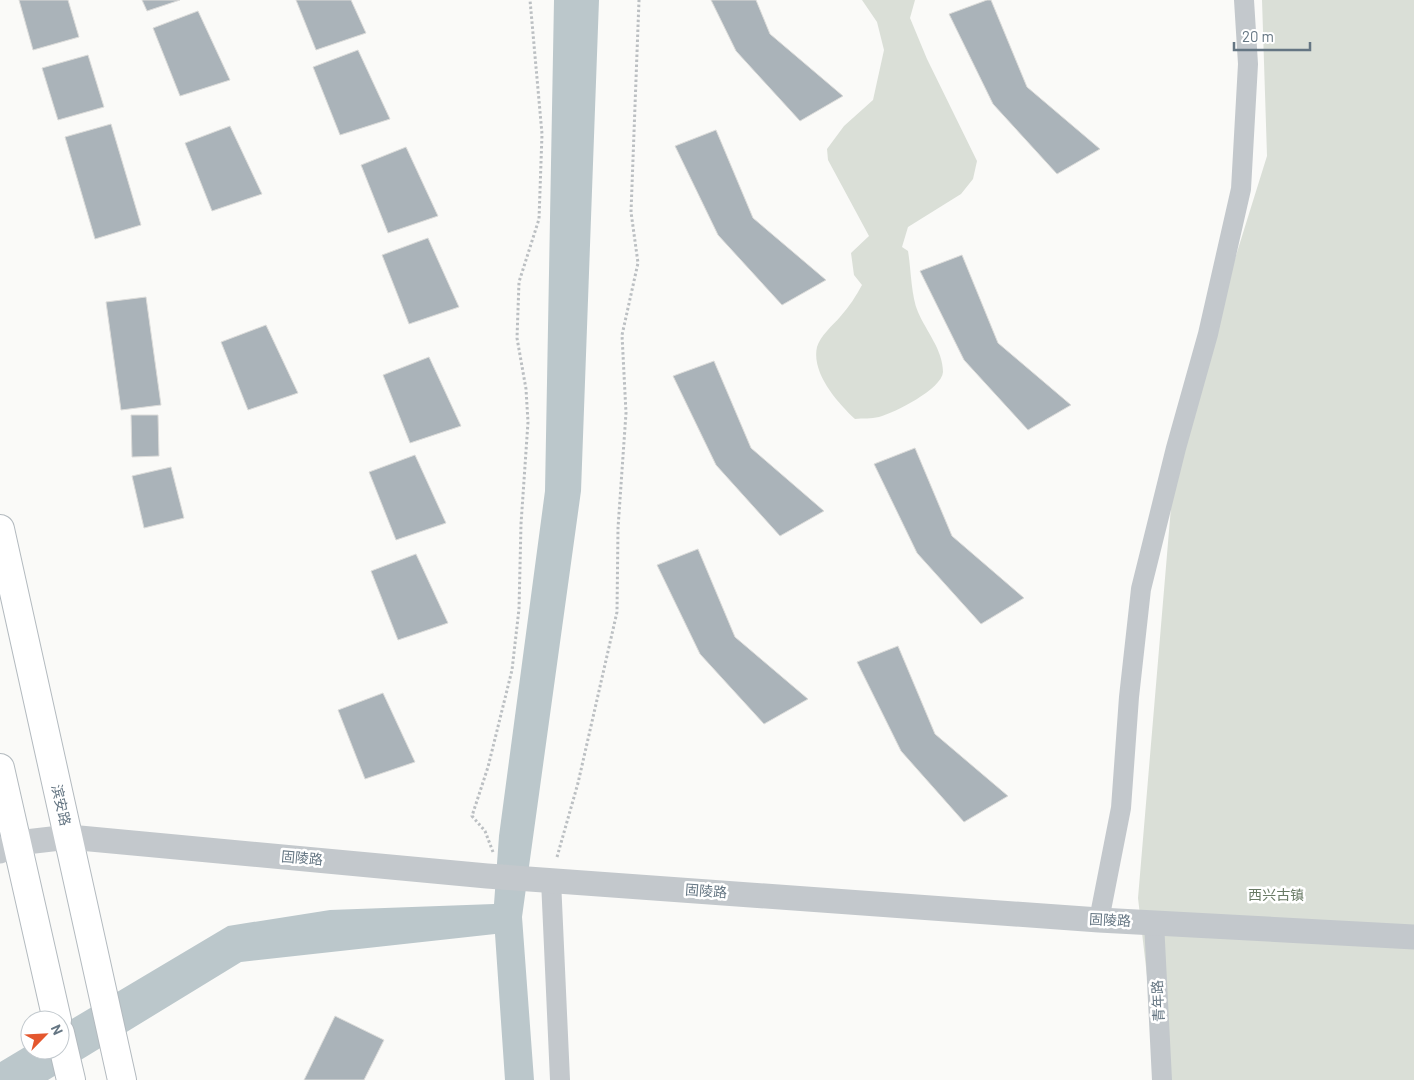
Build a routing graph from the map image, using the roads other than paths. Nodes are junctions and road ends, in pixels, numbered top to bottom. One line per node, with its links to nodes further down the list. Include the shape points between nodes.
1 (1244, 0): 7 (street, via 1248,64 1241,188 1208,334 1142,589 1129,697 1121,808)
2 (0, 529): 4 (main road, 滨安路)
3 (0, 768): 5 (main road)
4 (68, 837): 5 (street, 固陵路); 6 (street, 固陵路); 13 (main road, 滨安路)
5 (9, 847): 10 (main road)
6 (551, 880): 7 (street, 固陵路); 14 (street)
7 (1099, 920): 8 (street, 固陵路)
8 (1154, 922): 9 (street, 固陵路); 15 (street, 青年路)
9 (1414, 937)
10 (54, 1010)
11 (66, 1060): 12 (main road)
12 (70, 1080)
13 (122, 1080)
14 (560, 1080)
15 (1162, 1080)

